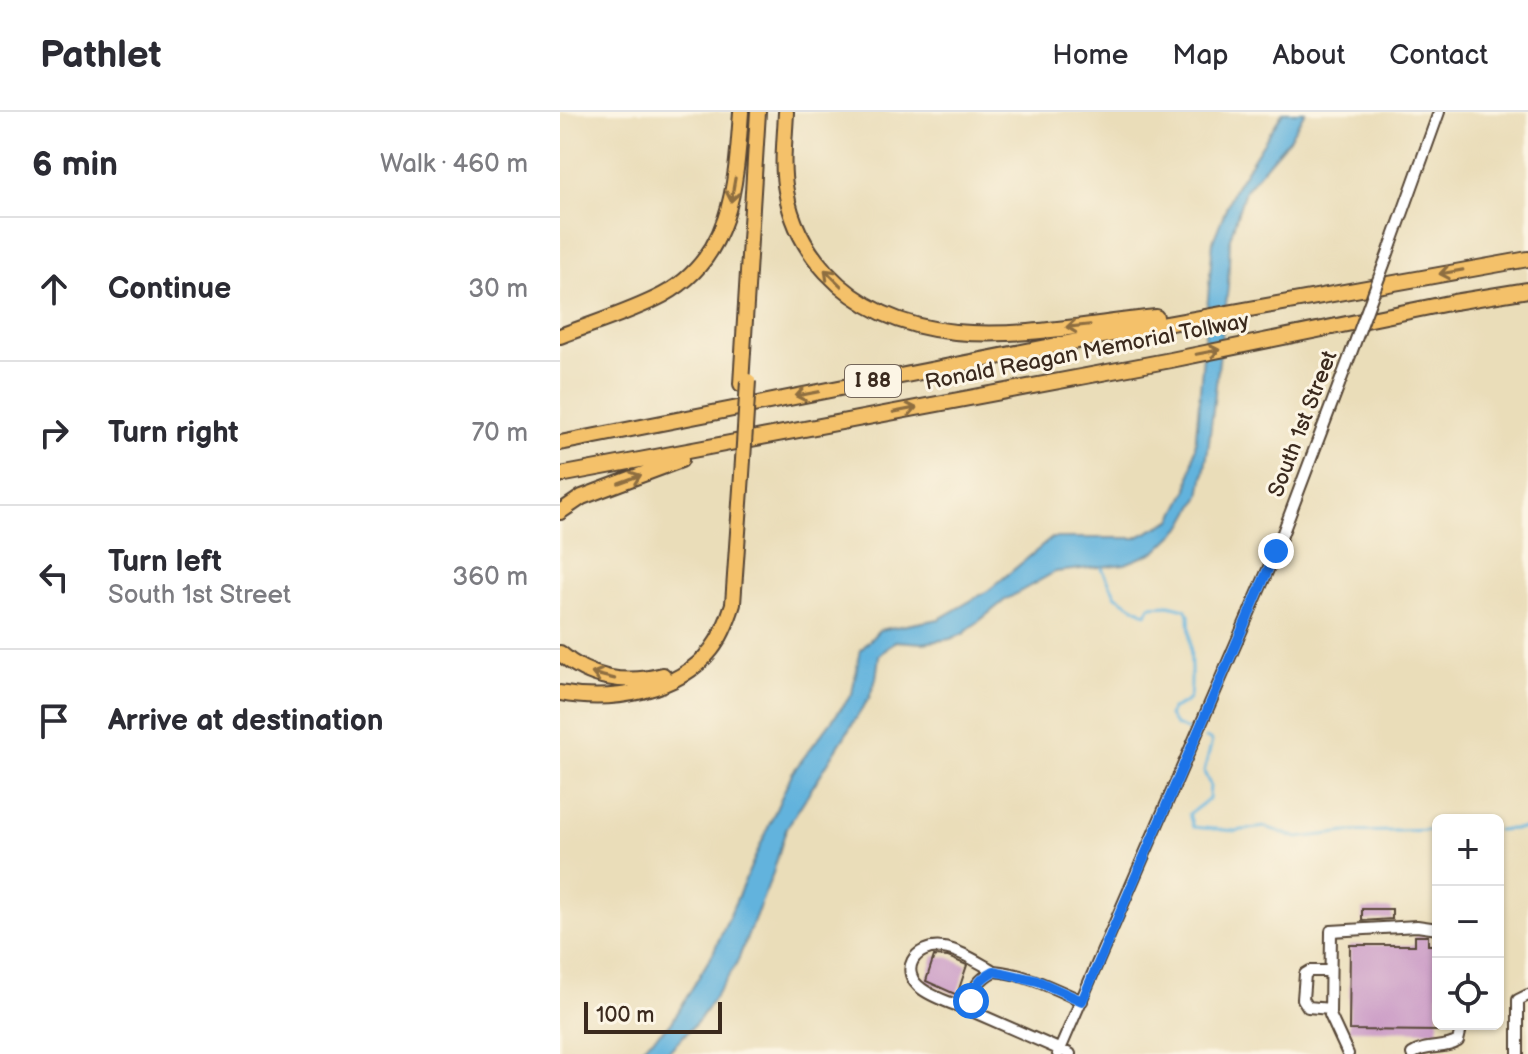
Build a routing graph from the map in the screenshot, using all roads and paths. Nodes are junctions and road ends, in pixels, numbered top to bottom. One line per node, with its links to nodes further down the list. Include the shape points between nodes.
1 (741, 112): 9 (highway, one-way to 9, via 725,225 686,280)
2 (758, 112): 10 (highway)
3 (768, 112): 10 (highway)
4 (786, 112): 8 (highway, one-way to 4, via 968,334 923,328 875,310 839,285 810,254 794,221 786,190)
5 (1439, 112): 22 (street, South 1st Street, bridge, via 1276,551)
6 (1528, 259): 8 (highway, Ronald Reagan Memorial Tollway, one-way to 8)
7 (1528, 290): 12 (highway, Ronald Reagan Memorial Tollway / I 88, one-way to 7)
8 (1186, 318): 11 (highway, Ronald Reagan Memorial Tollway / I 88, one-way to 11)
9 (560, 336)
10 (745, 383): 13 (highway)
11 (560, 443)
12 (719, 445): 14 (highway, Ronald Reagan Memorial Tollway / I 88); 15 (highway, one-way to 12, via 582,497)
13 (739, 461): 16 (highway, one-way to 16, via 721,614 692,658 669,673 616,679 582,669); 17 (highway, via 733,604 711,650 669,682 638,692)
14 (560, 475)
15 (560, 512)
16 (560, 653)
17 (560, 693)
18 (1432, 928): 20 (street, via 1331,931)
19 (994, 971): 22 (street, via 1038,981); 24 (street, via 973,990); 24 (street, via 947,948 930,947 914,959 913,979 920,988)
20 (1330, 971): 23 (street); 23 (street, via 1305,974 1303,999 1308,1007)
21 (1528, 995): 29 (street, via 1518,1000)
22 (1082, 1001): 26 (street, South 1st Street)
23 (1330, 1009): 27 (street)
24 (974, 1012): 26 (street)
25 (1461, 1030): 28 (street, via 1450,1046)
26 (1063, 1053)
27 (1348, 1054)
28 (1412, 1054)
29 (1518, 1054)

